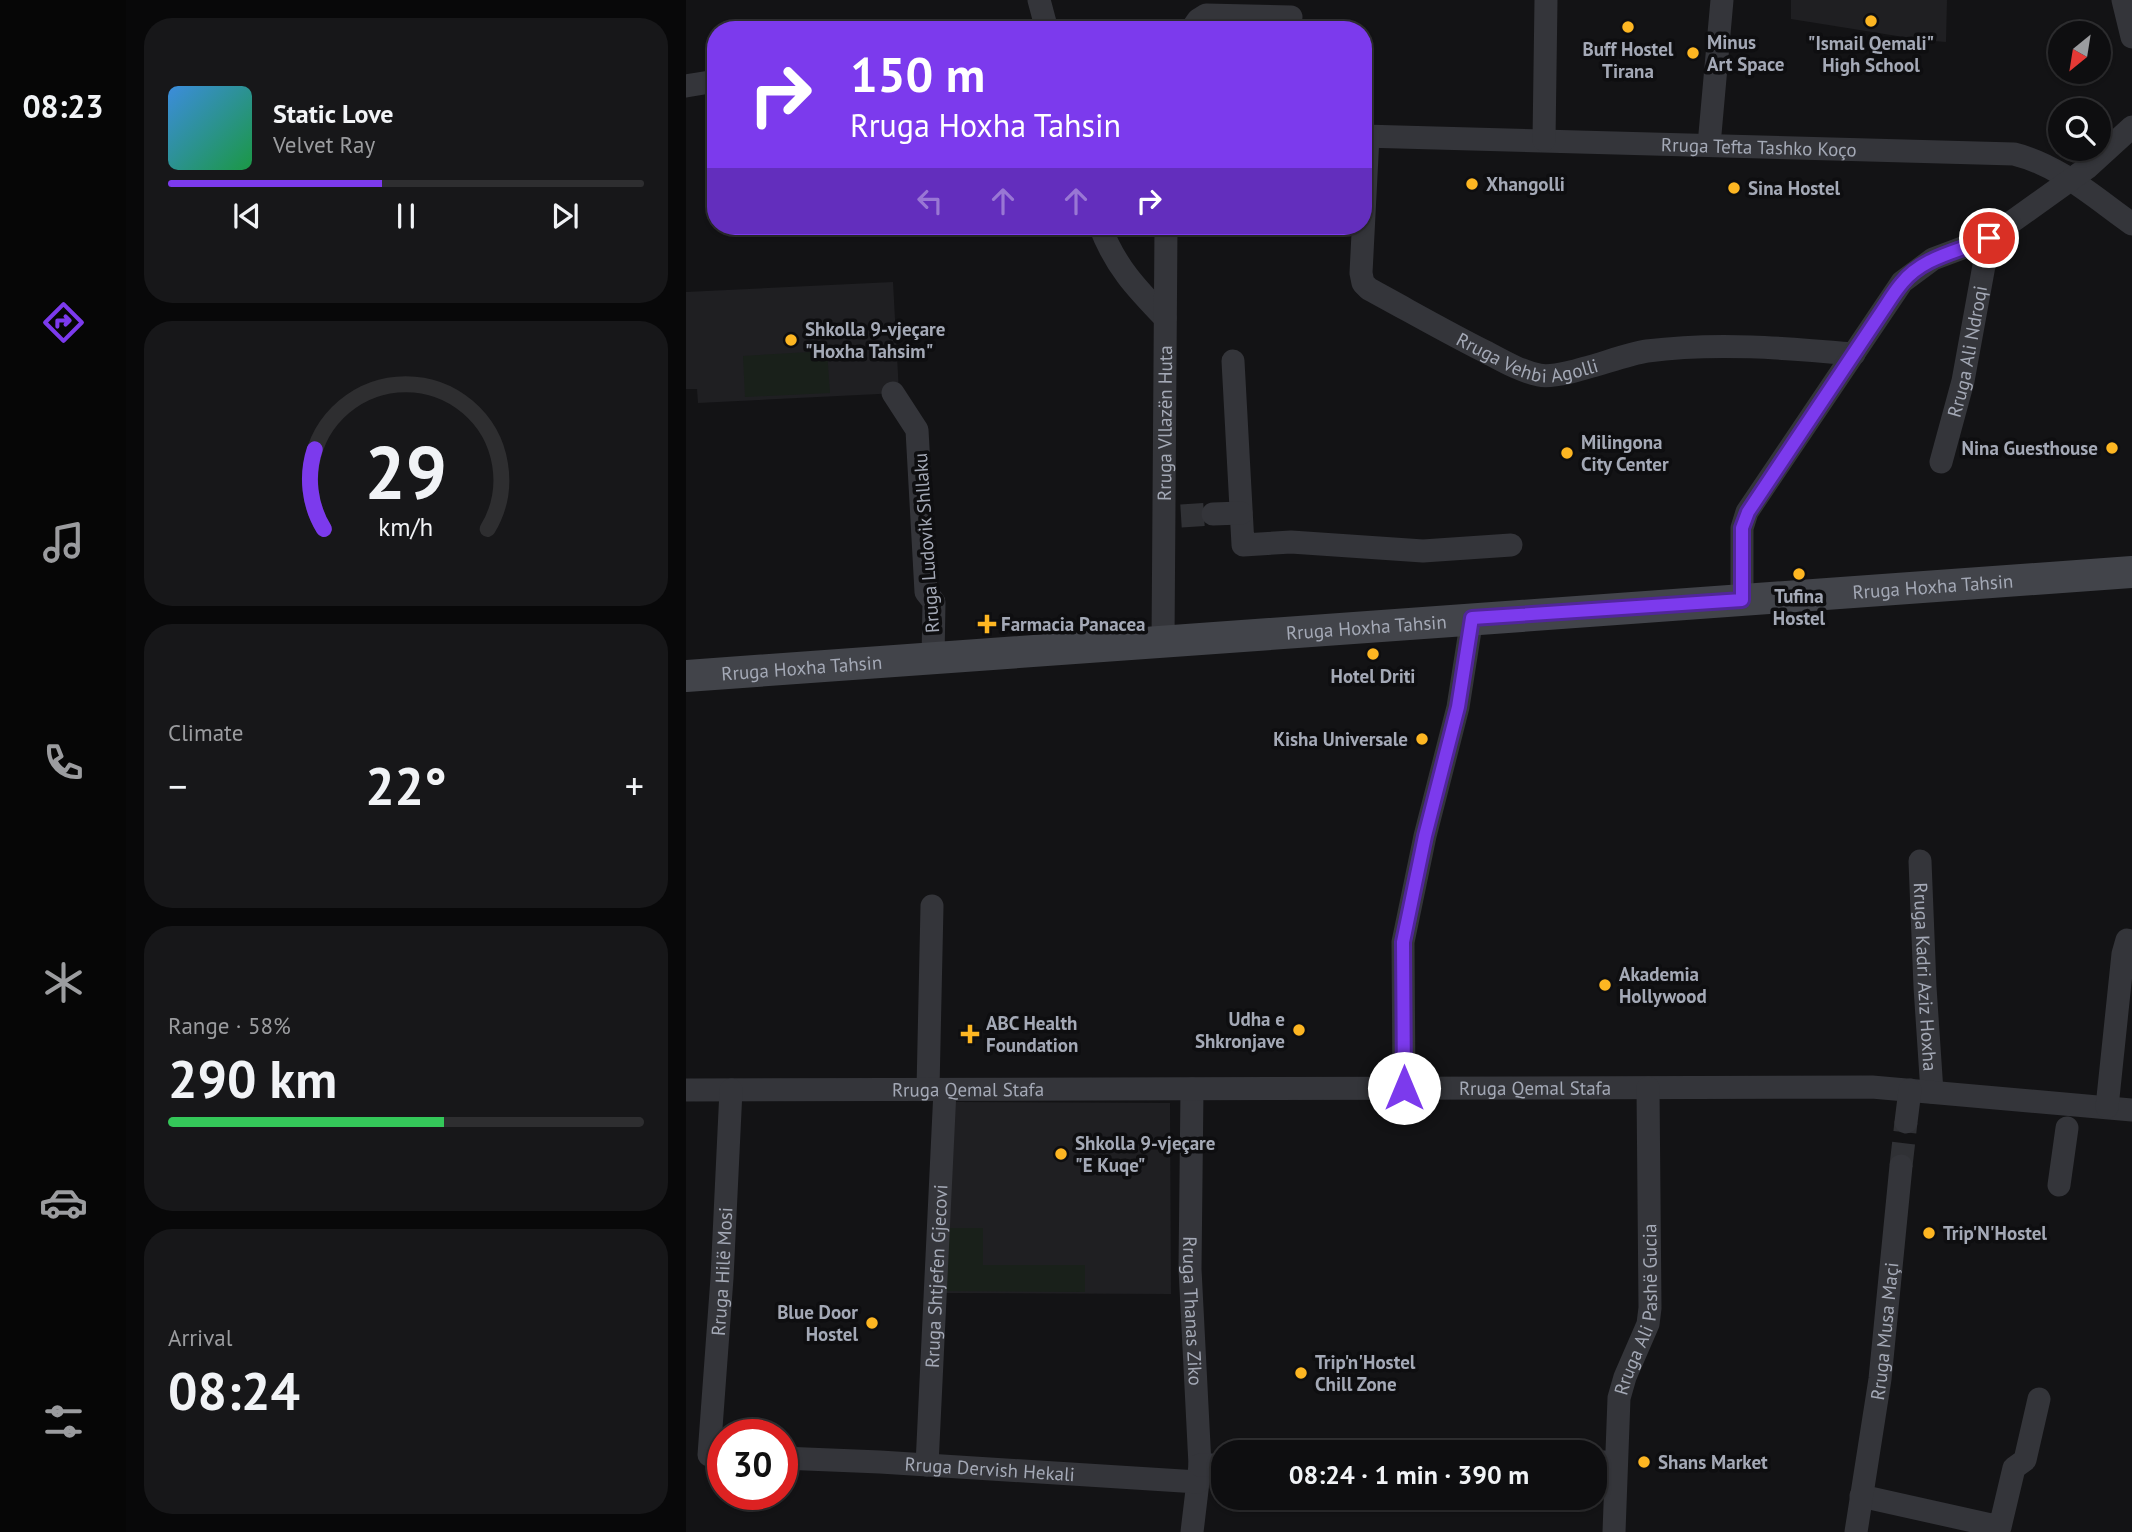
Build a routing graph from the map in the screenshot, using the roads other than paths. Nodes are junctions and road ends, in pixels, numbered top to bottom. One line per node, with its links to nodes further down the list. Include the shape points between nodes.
1 (1039, 0): 6 (street)
2 (1546, 0): 13 (street)
3 (1722, 0): 14 (street)
4 (2123, 0): 8 (street)
5 (1291, 17): 7 (street, via 1206,15)
6 (1045, 21)
7 (1197, 21)
8 (2132, 37)
9 (707, 82): 10 (street)
10 (686, 86)
11 (2132, 127): 15 (street)
12 (1372, 136): 13 (street, Rruga Tefta Tashko Koço)
13 (1544, 140): 14 (street, Rruga Tefta Tashko Koço)
14 (1709, 145): 15 (street, Rruga Tefta Tashko Koço, via 2014,154)
15 (2070, 180): 16 (street, Rruga Tefta Tashko Koço); 20 (street)
16 (2132, 224)
17 (1103, 235): 21 (street, Rruga Vllazën Huta, via 1133,286)
18 (1166, 235): 21 (street)
19 (1362, 235): 22 (street, Rruga Vehbi Agolli, via 1361,273 1369,289 1520,370 1542,376 1560,376 1647,351 1698,347)
20 (1989, 238): 22 (street, via 1933,259 1902,282); 25 (street, Rruga Ali Ndroqi, via 1963,381)
21 (1165, 318): 32 (street, Rruga Vllazën Huta, via 1172,516)
22 (1854, 354): 30 (street, via 1748,512 1742,528)
23 (1233, 361): 26 (street)
24 (892, 393): 33 (street, Rruga Ludovik Shllaku, via 917,430 926,592 934,602)
25 (1941, 463)
26 (1241, 513): 27 (street); 28 (street, via 1243,545 1291,542 1423,551)
27 (1213, 514)
28 (1511, 545)
29 (2132, 572): 30 (main road, Rruga Hoxha Tahsin)
30 (1742, 600): 31 (main road, Rruga Hoxha Tahsin)
31 (1472, 618): 32 (main road, Rruga Hoxha Tahsin); 38 (street, via 1458,707 1403,942)
32 (1163, 642): 33 (main road, Rruga Hoxha Tahsin)
33 (933, 659): 34 (main road, Rruga Hoxha Tahsin)
34 (686, 676)
35 (1920, 861): 44 (street, Rruga Kadri Aziz Hoxha, via 1925,987)
36 (932, 906): 40 (street)
37 (2127, 940): 45 (street)
38 (1404, 1088): 39 (street, Rruga Qemal Stafa); 41 (street, Rruga Qemal Stafa)
39 (1648, 1088): 44 (street, Rruga Qemal Stafa); 52 (street, Rruga Ali Pashë Gucia, via 1650,1308 1648,1324 1625,1377)
40 (937, 1089): 41 (street, Rruga Qemal Stafa); 43 (street, Rruga Qemal Stafa); 55 (street, Rruga Shtjefen Gjecovi)
41 (1192, 1089): 57 (street, Rruga Thanas Ziko, via 1190,1269)
42 (686, 1090): 43 (street, Rruga Qemal Stafa)
43 (731, 1090): 53 (street, Rruga Hilë Mosi, via 722,1278)
44 (1921, 1091): 47 (street, Rruga Qemal Stafa); 48 (street)
45 (2107, 1107): 46 (street, Rruga Qemal Stafa); 47 (street, Rruga Qemal Stafa)
46 (2132, 1110)
47 (2068, 1115): 50 (street)
48 (1906, 1122)
49 (1901, 1166): 59 (street, Rruga Musa Maçi, via 1880,1379)
50 (2059, 1185)
51 (2039, 1399): 59 (street, via 2025,1460 2014,1468 2000,1527)
52 (1607, 1453)
53 (706, 1455)
54 (798, 1459): 55 (street, Rruga Dervish Hekali)
55 (927, 1465): 57 (street, Rruga Dervish Hekali)
56 (1211, 1470): 57 (street, Rruga Dervish Hekali)
57 (1199, 1474): 60 (street, Rruga Thanas Ziko)
58 (1607, 1476): 61 (street, Rruga Ali Pashë Gucia)
59 (1861, 1496): 62 (street, Rruga Musa Maçi)
60 (1192, 1532)
61 (1615, 1532)
62 (1856, 1532)

